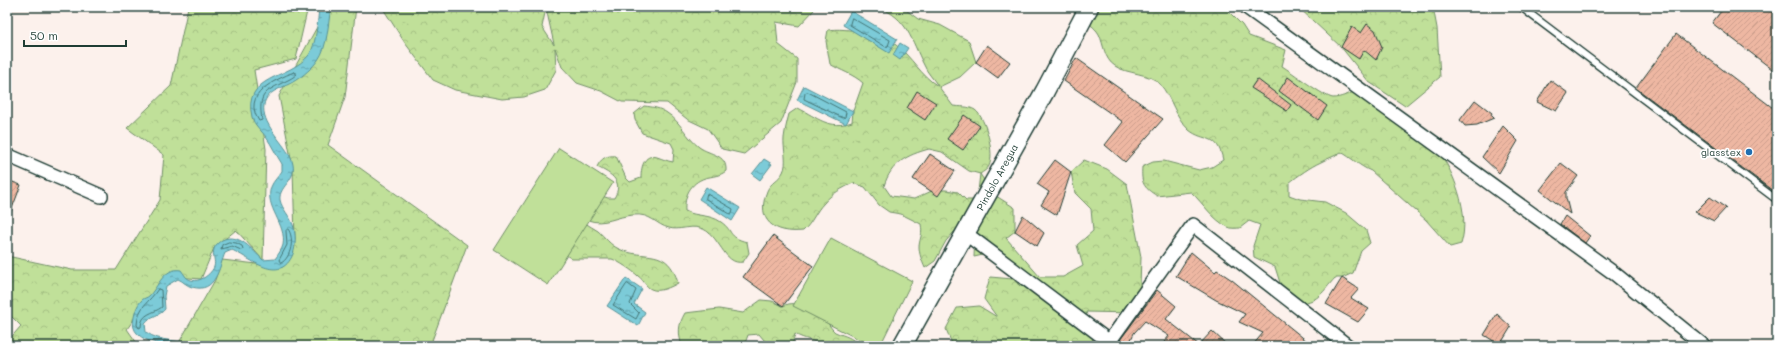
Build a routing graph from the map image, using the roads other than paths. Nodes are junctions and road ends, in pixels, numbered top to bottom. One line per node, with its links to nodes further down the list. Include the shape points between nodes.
1 (1089, 7): 7 (main road, Pindolo Aregua)
2 (1246, 7): 11 (street, via 1615,274)
3 (1521, 7): 6 (lane)
4 (7, 155): 5 (street)
5 (101, 196)
6 (1777, 200)
7 (965, 233): 8 (street); 9 (main road, Pindolo Aregua)
8 (1112, 344): 10 (street, via 1193,224)
9 (902, 346)
10 (1348, 346)
11 (1704, 346)

